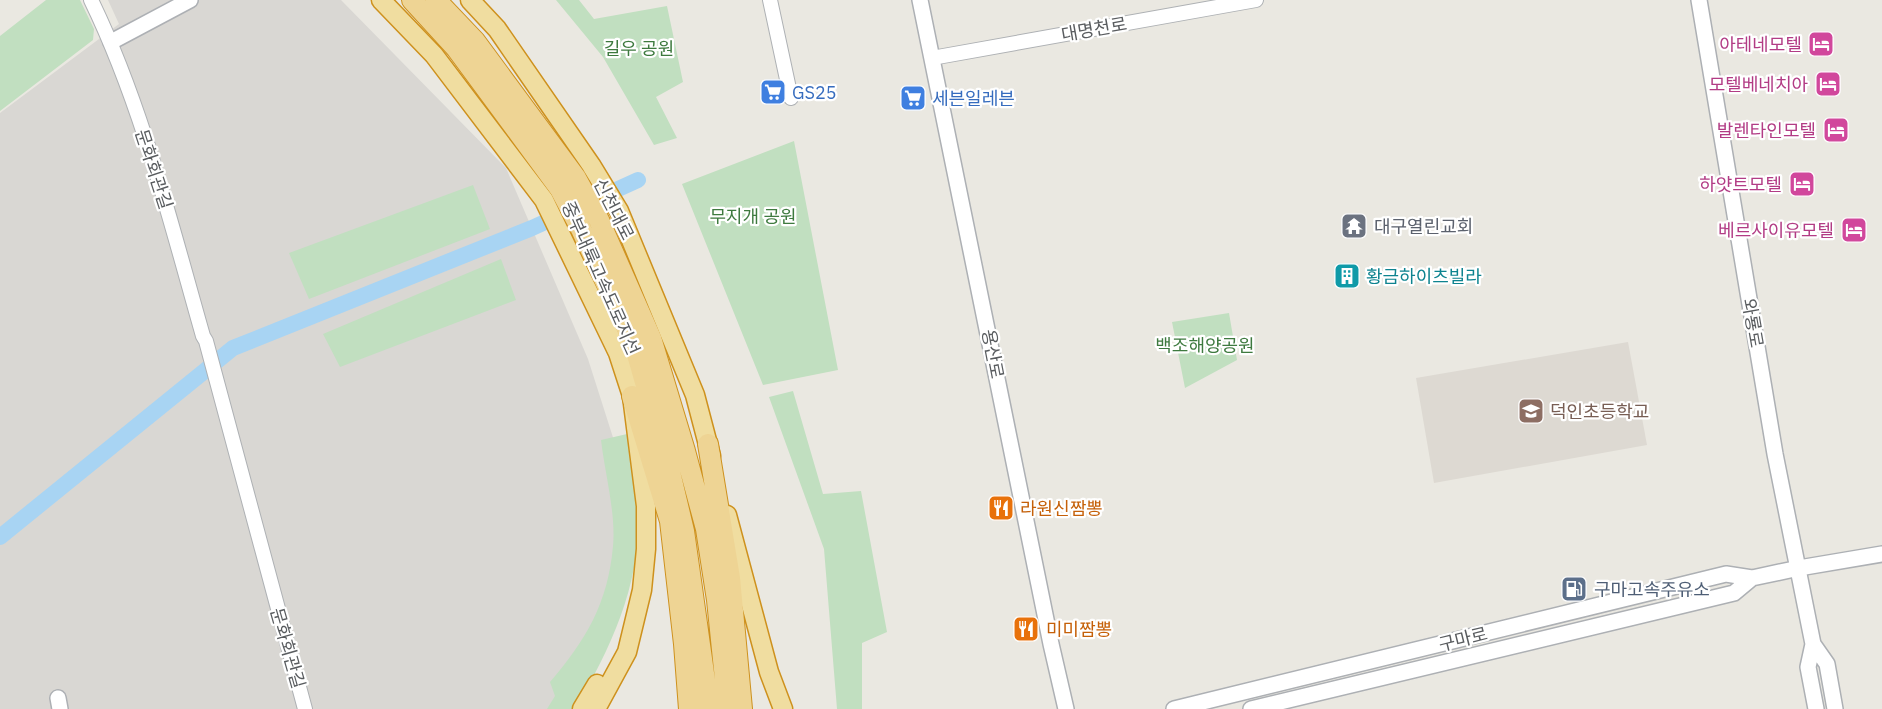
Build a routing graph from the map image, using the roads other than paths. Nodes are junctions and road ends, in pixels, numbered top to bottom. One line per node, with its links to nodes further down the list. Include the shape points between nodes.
1 (91, 0): 11 (street, 문화회관길)
2 (190, 0): 11 (main road)
3 (381, 0): 14 (highway, 신천대로)
4 (412, 0): 14 (highway, 중부내륙고속도로지선)
5 (436, 0): 14 (highway, 중부내륙고속도로지선, via 475,41)
6 (470, 0): 14 (highway, 신천대로, via 498,29)
7 (770, 0): 13 (street)
8 (920, 0): 12 (main road, 용산로)
9 (1256, 0): 12 (street, 대명천로)
10 (1699, 0): 18 (main road, 와룡로, via 1775,454)
11 (111, 42): 22 (street, 문화회관길, via 162,192 206,341)
12 (932, 58): 30 (main road, 용산로)
13 (791, 98)
14 (568, 183): 15 (highway, 신천대로, via 560,233 618,353); 16 (highway, 신천대로, via 619,211 694,395); 26 (highway, 중부내륙고속도로지선, via 581,229 634,344 666,455 684,531); 27 (highway, 중부내륙고속도로지선, via 599,220 651,338 706,529)
15 (632, 396): 20 (highway, 신천대로, via 646,506 646,549); 25 (highway, via 670,521)
16 (708, 444): 28 (highway, via 730,578); 29 (highway, 신천대로, via 769,672)
17 (1882, 554): 18 (main road, 구마로)
18 (1799, 568): 19 (main road, 구마로); 21 (main road, 와룡로)
19 (1752, 578): 31 (main road, 구마로, via 1726,574); 32 (main road, 구마로, via 1734,593)
20 (636, 615): 23 (highway); 24 (highway, 신천대로, via 627,652)
21 (1813, 644): 33 (main road, 와룡로, via 1808,667); 34 (main road, 와룡로, via 1827,664)
22 (305, 709)
23 (582, 709)
24 (597, 709)
25 (689, 709)
26 (709, 709)
27 (728, 709)
28 (742, 709)
29 (783, 709)
30 (1066, 709)
31 (1174, 709)
32 (1251, 709)
33 (1816, 709)
34 (1835, 709)

